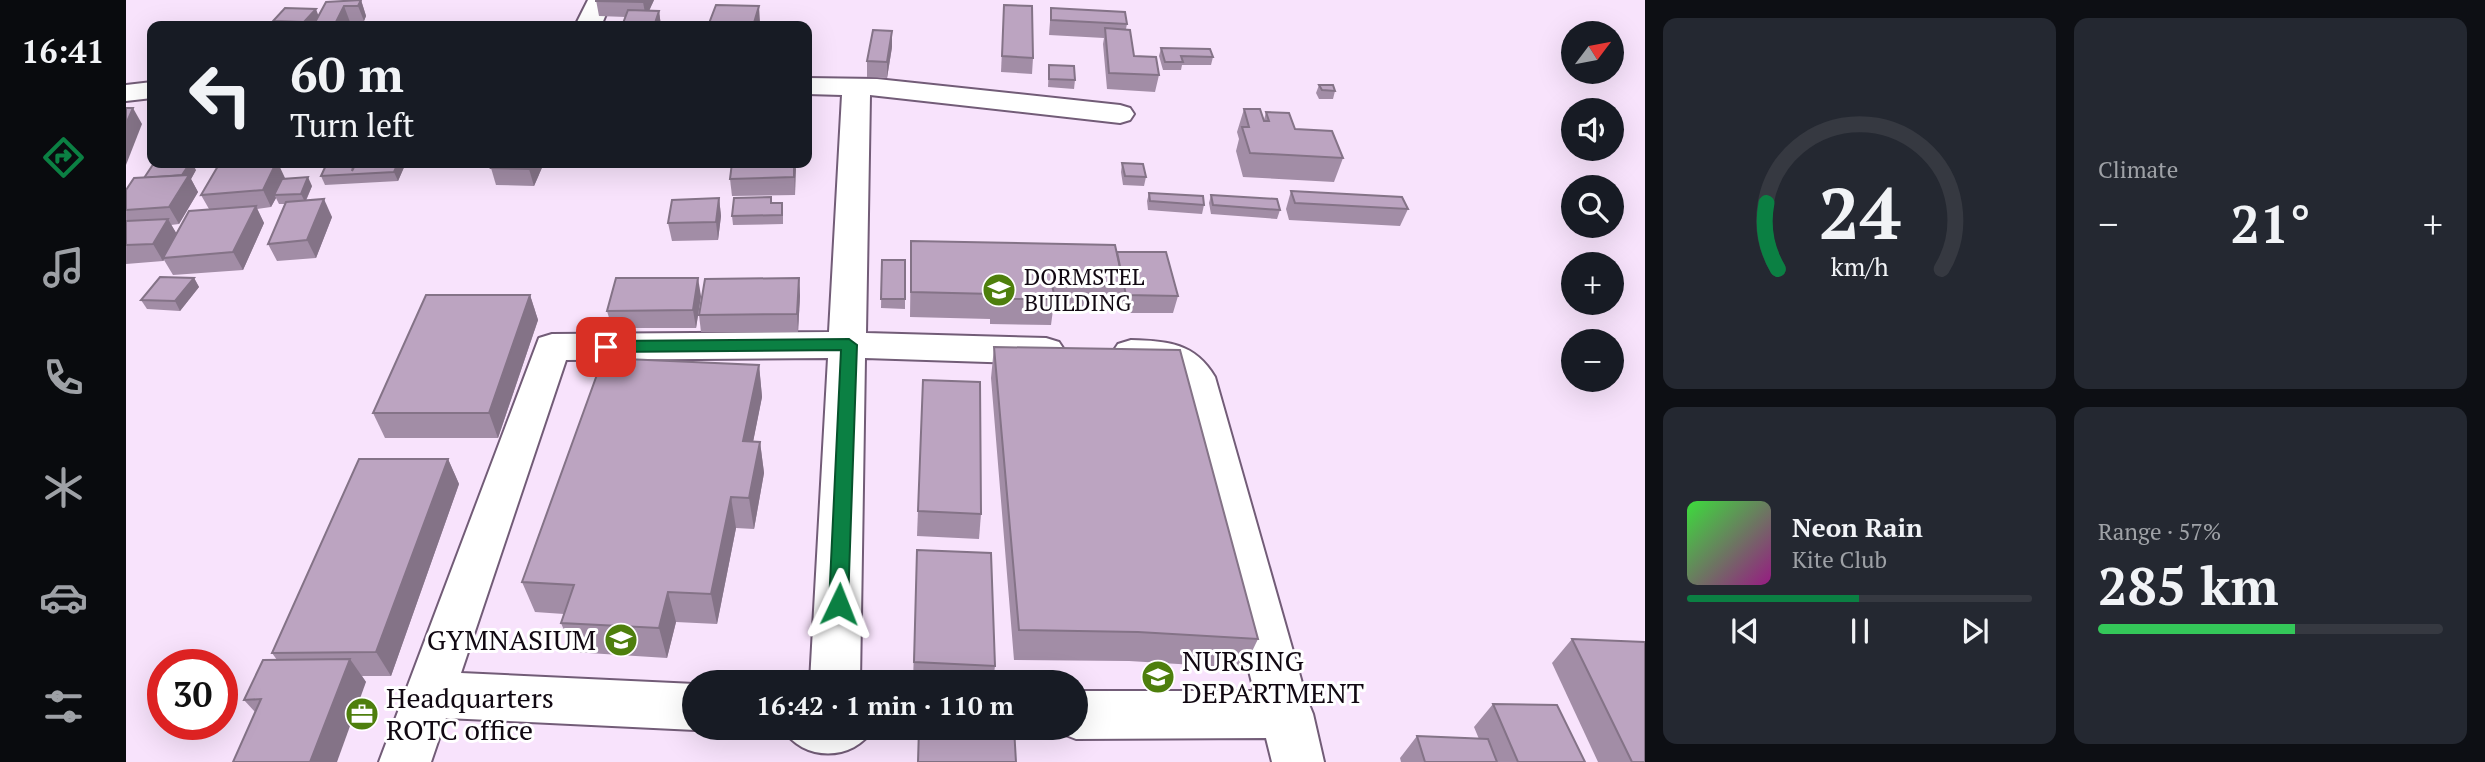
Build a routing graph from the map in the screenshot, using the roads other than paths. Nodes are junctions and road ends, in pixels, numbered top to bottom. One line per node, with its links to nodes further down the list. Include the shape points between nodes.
1 (600, 0): 2 (street)
2 (590, 21)
3 (812, 86): 4 (street)
4 (856, 87): 7 (street); 8 (street)
5 (147, 91): 6 (street)
6 (126, 93)
7 (1120, 114)
8 (849, 345): 9 (street); 10 (street, via 552,347); 13 (street, via 1171,355 1187,362 1196,377)
9 (835, 670)
10 (428, 694): 11 (street); 14 (street)
11 (682, 706)
12 (1088, 715): 13 (street)
13 (1287, 715): 15 (street)
14 (405, 762)
15 (1298, 762)

